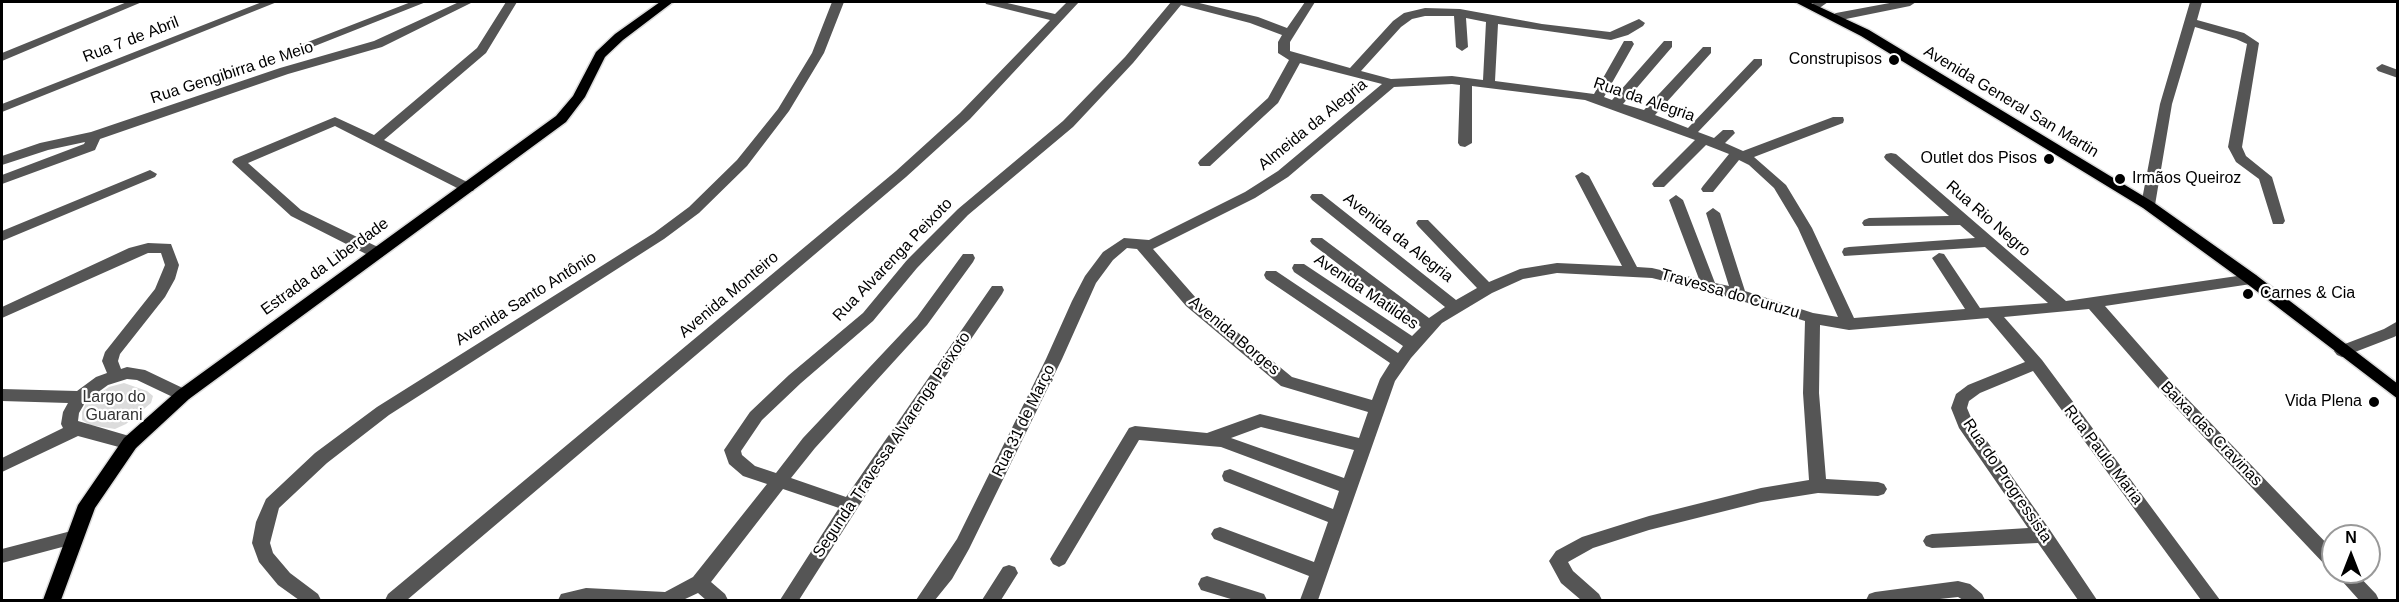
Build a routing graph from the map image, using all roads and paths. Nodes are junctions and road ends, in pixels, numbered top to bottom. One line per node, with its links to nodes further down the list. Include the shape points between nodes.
1 (136, 2): 28 (street)
2 (271, 2): 39 (street, Rua 7 de Abril)
3 (420, 2): 27 (street)
4 (467, 2): 44 (street, Rua Gengibirra de Meio, via 378,44 284,71)
5 (511, 2): 45 (street, via 482,50)
6 (667, 2): 56 (main road, Estrada da Liberdade, via 600,55 579,98 561,119)
7 (838, 2): 127 (street, Avenida Santo Antônio, via 818,53 783,111 742,163 694,210 660,236 383,411 321,458 272,504 261,543 265,557 284,579)
8 (990, 2): 18 (street)
9 (1073, 2): 18 (street, Avenida Monteiro)
10 (1177, 2): 108 (street, Rua Alvarenga Peixoto, via 1068,124 963,212 868,317 756,416 732,450 735,459 749,471)
11 (1183, 2): 22 (street)
12 (1310, 2): 22 (street)
13 (1910, 2): 17 (street)
14 (2196, 2): 20 (street)
15 (1812, 3): 17 (main road, Avenida General San Martin)
16 (1460, 13): 19 (street); 25 (street); 32 (street, via 1425,12 1408,16)
17 (1836, 17): 60 (main road, Avenida General San Martin)
18 (1057, 18): 128 (street, Avenida Monteiro, via 965,116 901,174)
19 (1492, 18): 21 (street, via 1611,36); 35 (street)
20 (2189, 22): 60 (street, via 2166,104); 63 (street, via 2252,42 2236,152 2265,177)
21 (1639, 23)
22 (1288, 33): 29 (street, via 1282,49)
23 (1628, 44): 37 (street)
24 (1668, 44): 38 (street)
25 (1462, 47)
26 (1707, 50): 40 (street)
27 (288, 52)
28 (2, 57)
29 (1296, 58): 32 (street, Rua da Alegria); 51 (street, via 1273,100)
30 (1758, 62): 42 (street)
31 (2382, 68): 33 (street)
32 (1353, 73): 36 (street, Rua da Alegria)
33 (2397, 74)
34 (1466, 81): 35 (street, Rua da Alegria); 36 (street, Rua da Alegria); 47 (street)
35 (1489, 82): 37 (street, Rua da Alegria)
36 (1391, 83): 70 (street, Almeida da Alegria, via 1283,174 1214,214)
37 (1597, 99): 38 (street, Rua da Alegria)
38 (1614, 105): 40 (street, Rua da Alegria)
39 (2, 108)
40 (1646, 116): 42 (street, Rua da Alegria)
41 (1838, 120): 48 (street)
42 (1689, 133): 46 (street, Rua da Alegria)
43 (1728, 133): 46 (street)
44 (94, 136): 50 (street, Rua Gengibirra de Meio, via 45,146); 54 (street, via 90,147)
45 (376, 140): 56 (street); 72 (street, via 339,121 331,122 239,164 284,204)
46 (1710, 141): 48 (street, Rua da Alegria); 55 (street)
47 (1465, 143)
48 (1740, 155): 57 (street); 89 (street, Rua da Alegria, via 1772,176 1787,196)
49 (1891, 157): 62 (street, Rua Rio Negro)
50 (2, 161)
51 (1205, 164)
52 (150, 174): 66 (street)
53 (1582, 176): 76 (street)
54 (2, 180)
55 (1659, 184)
56 (468, 188): 72 (main road, Estrada da Liberdade)
57 (1708, 189)
58 (1317, 197): 85 (street, Avenida da Alegria)
59 (1676, 200): 79 (street)
60 (2148, 205): 78 (main road, Avenida General San Martin)
61 (1713, 213): 82 (street)
62 (1962, 220): 65 (street); 68 (street, Rua Rio Negro)
63 (2278, 220)
64 (1423, 223): 80 (street)
65 (1869, 223)
66 (2, 236)
67 (1317, 241): 90 (street)
68 (1988, 242): 71 (street); 84 (street, Rua Rio Negro)
69 (1124, 243): 70 (street, Almeida da Alegria); 133 (street, Rua 31 de Março, via 1090,280 963,544)
70 (1142, 246): 101 (street, Avenida Borges, via 1191,302 1287,382)
71 (1849, 252)
72 (377, 253): 99 (main road, Estrada da Liberdade)
73 (968, 258): 108 (street, via 922,321 809,443)
74 (1939, 258): 87 (street, Rua Paulo Maria)
75 (1299, 268): 92 (street, Avenida Matildes)
76 (1632, 271): 79 (street, Travessa do Curuzu); 80 (street, Travessa do Curuzu, via 1557,268 1520,274)
77 (1271, 275): 94 (street)
78 (2251, 279): 83 (street); 93 (main road, Avenida General San Martin)
79 (1709, 286): 82 (street, Travessa do Curuzu)
80 (1487, 289): 85 (street, Travessa do Curuzu)
81 (998, 290): 112 (street, Segunda Travessa Alvarenga Peixoto)
82 (1739, 295): 88 (street, Travessa do Curuzu)
83 (2093, 303): 84 (street, Travessa do Curuzu); 118 (street, Baixa das Cravinas, via 2171,392)
84 (2063, 307): 87 (street, Travessa do Curuzu)
85 (1456, 308): 90 (street, Travessa do Curuzu)
86 (2, 313): 96 (street, via 135,252 166,248 172,265 168,279 113,352 110,361)
87 (1984, 314): 89 (street, Travessa do Curuzu); 95 (street, Rua Paulo Maria)
88 (1813, 318): 89 (street, Travessa do Curuzu); 109 (street, via 1811,393)
89 (1849, 324)
90 (1430, 326): 92 (street, Travessa do Curuzu)
91 (2397, 326): 93 (street, via 2389,333)
92 (1413, 345): 94 (street, Travessa do Curuzu)
93 (2342, 351): 97 (main road, Avenida General San Martin)
94 (1400, 362): 101 (street, Travessa do Curuzu, via 1388,379)
95 (2036, 364): 115 (street, Rua do Progressista, via 1974,389 1962,398 1959,408 1965,423); 141 (street, Rua Paulo Maria)
96 (115, 375): 99 (street, via 139,374); 100 (street)
97 (2397, 393)
98 (2, 395): 100 (street)
99 (183, 395): 104 (main road, Estrada da Liberdade)
100 (80, 397): 102 (street, via 69,424)
101 (1377, 408): 105 (street, Travessa do Curuzu)
102 (77, 429): 104 (street); 106 (street)
103 (1209, 440): 105 (street, via 1260,420); 110 (street, via 1222,441); 120 (street, via 1135,433)
104 (130, 443): 116 (main road, Estrada da Liberdade, via 99,486)
105 (1363, 446): 110 (street, Travessa do Curuzu)
106 (2, 465)
107 (1230, 476): 113 (street)
108 (779, 482): 112 (street, Rua Alvarenga Peixoto); 123 (street)
109 (1818, 486): 111 (street); 137 (street, via 1761,495 1649,523 1562,556 1558,561 1567,577)
110 (1348, 487): 113 (street, Travessa do Curuzu)
111 (1878, 489)
112 (850, 505): 132 (street, Segunda Travessa Alvarenga Peixoto)
113 (1338, 518): 121 (street, Travessa do Curuzu)
114 (1220, 534): 121 (street)
115 (2044, 535): 117 (street); 140 (street, Rua do Progressista)
116 (75, 537): 119 (street); 126 (main road, Estrada da Liberdade)
117 (1932, 541)
118 (2321, 549)
119 (2, 556)
120 (1059, 559)
121 (1319, 572): 136 (street, Travessa do Curuzu)
122 (1010, 573): 134 (street)
123 (699, 583): 130 (street); 131 (street)
124 (1207, 584): 135 (street)
125 (2355, 584): 142 (street)
126 (52, 600)
127 (312, 600)
128 (394, 600)
129 (567, 600): 130 (street, via 586,596)
130 (668, 600)
131 (719, 600)
132 (789, 600)
133 (925, 600)
134 (991, 600)
135 (1258, 600)
136 (1309, 600)
137 (1593, 600)
138 (1875, 600): 139 (street, via 1958,589)
139 (1976, 600)
140 (2088, 600)
141 (2211, 600)
142 (2370, 600)

